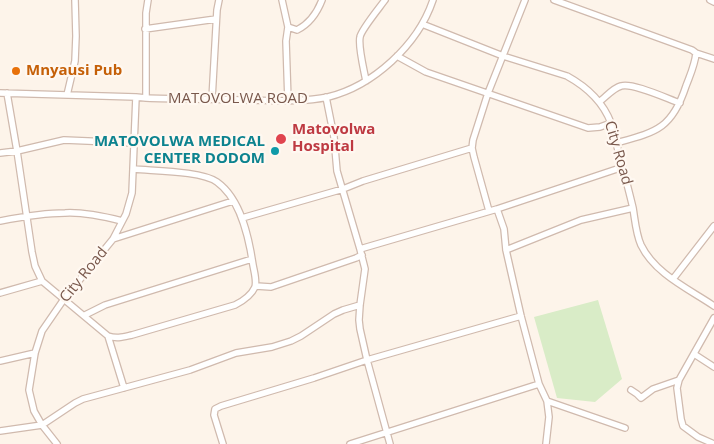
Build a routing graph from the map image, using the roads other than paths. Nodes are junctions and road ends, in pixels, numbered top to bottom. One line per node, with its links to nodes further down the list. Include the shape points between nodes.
1 (75, 0): 22 (street, via 75,61)
2 (148, 0): 13 (street)
3 (219, 0): 10 (street)
4 (282, 0): 12 (street)
5 (322, 0): 12 (street, via 318,11 303,27 297,30)
6 (385, 0): 18 (street, via 362,30 360,38)
7 (433, 0): 11 (street, MATOVOLWA ROAD)
8 (525, 0): 16 (street)
9 (554, 0): 14 (street)
10 (216, 19): 13 (street); 26 (street)
11 (422, 24): 15 (street, MATOVOLWA ROAD); 16 (street, City Road)
12 (288, 27): 27 (street)
13 (146, 28): 25 (street)
14 (696, 53): 17 (street); 29 (street)
15 (397, 56): 18 (street, MATOVOLWA ROAD); 21 (street, via 426,72)
16 (503, 56): 21 (street); 28 (street, City Road, via 568,76 589,90)
17 (714, 59)
18 (366, 81): 24 (street, MATOVOLWA ROAD)
19 (0, 93): 20 (street, MATOVOLWA ROAD)
20 (7, 93): 22 (street, MATOVOLWA ROAD); 34 (street)
21 (488, 93): 30 (street, via 588,128 600,128); 33 (street)
22 (67, 95): 23 (street, MATOVOLWA ROAD)
23 (136, 97): 25 (street, MATOVOLWA ROAD); 31 (street, City Road)
24 (326, 97): 27 (street, MATOVOLWA ROAD); 38 (street, via 337,171)
25 (146, 98): 26 (street, MATOVOLWA ROAD)
26 (212, 99): 27 (street, MATOVOLWA ROAD)
27 (288, 101)
28 (599, 102): 29 (street, via 626,85); 30 (street, City Road)
29 (680, 104): 32 (street, via 658,129)
30 (610, 123): 32 (street, City Road)
31 (135, 143): 34 (street, via 64,140); 37 (street, City Road)
32 (616, 143): 36 (street, City Road)
33 (472, 148): 38 (street); 42 (street)
34 (17, 151): 35 (street); 43 (street)
35 (0, 153)
36 (623, 167): 40 (street, City Road); 41 (street)
37 (134, 169): 39 (street, via 194,174 216,182); 46 (street, City Road, via 132,193)
38 (343, 189): 44 (street); 50 (street)
39 (233, 201): 44 (street); 48 (street)
40 (633, 208): 49 (street, via 581,220); 52 (street, City Road, via 641,246)
41 (497, 209): 42 (street); 49 (street, via 504,229)
42 (490, 211): 50 (street)
43 (26, 216): 45 (street); 46 (street, via 66,212); 53 (street, via 35,266)
44 (242, 218): 51 (street)
45 (0, 221)
46 (122, 221): 48 (street, City Road)
47 (714, 226): 52 (street)
48 (112, 239): 56 (street, City Road)
49 (506, 250): 60 (street)
50 (361, 252): 54 (street, via 356,258 271,287); 57 (street, via 365,269)
51 (252, 259): 54 (street); 59 (street, via 106,305)
52 (673, 279): 58 (street, City Road)
53 (42, 281): 55 (street); 56 (street)
54 (256, 286): 62 (street, via 246,299 235,305 121,338)
55 (0, 293)
56 (64, 299): 59 (street); 63 (street, City Road, via 42,331)
57 (360, 305): 65 (street, via 360,328); 70 (street, via 334,314 291,341 236,353 190,370)
58 (714, 306)
59 (85, 316): 62 (street)
60 (521, 316): 65 (street); 69 (street)
61 (714, 318): 64 (street)
62 (108, 336): 70 (street)
63 (35, 353): 66 (street); 73 (street, City Road, via 29,390 34,411)
64 (694, 354): 67 (street); 68 (street)
65 (367, 360): 76 (street); 78 (street, via 215,409)
66 (0, 361)
67 (714, 367)
68 (679, 380): 71 (street, via 652,389 641,398); 82 (street, via 677,388 683,426)
69 (539, 384): 72 (street); 76 (street)
70 (124, 388): 73 (street, via 78,402)
71 (630, 390)
72 (547, 402): 74 (street); 81 (street)
73 (42, 425): 75 (street); 77 (street, City Road)
74 (625, 428)
75 (0, 431)
76 (387, 432): 79 (street); 80 (street)
77 (57, 444)
78 (223, 444)
79 (350, 444)
80 (390, 444)
81 (547, 444)
82 (714, 444)

